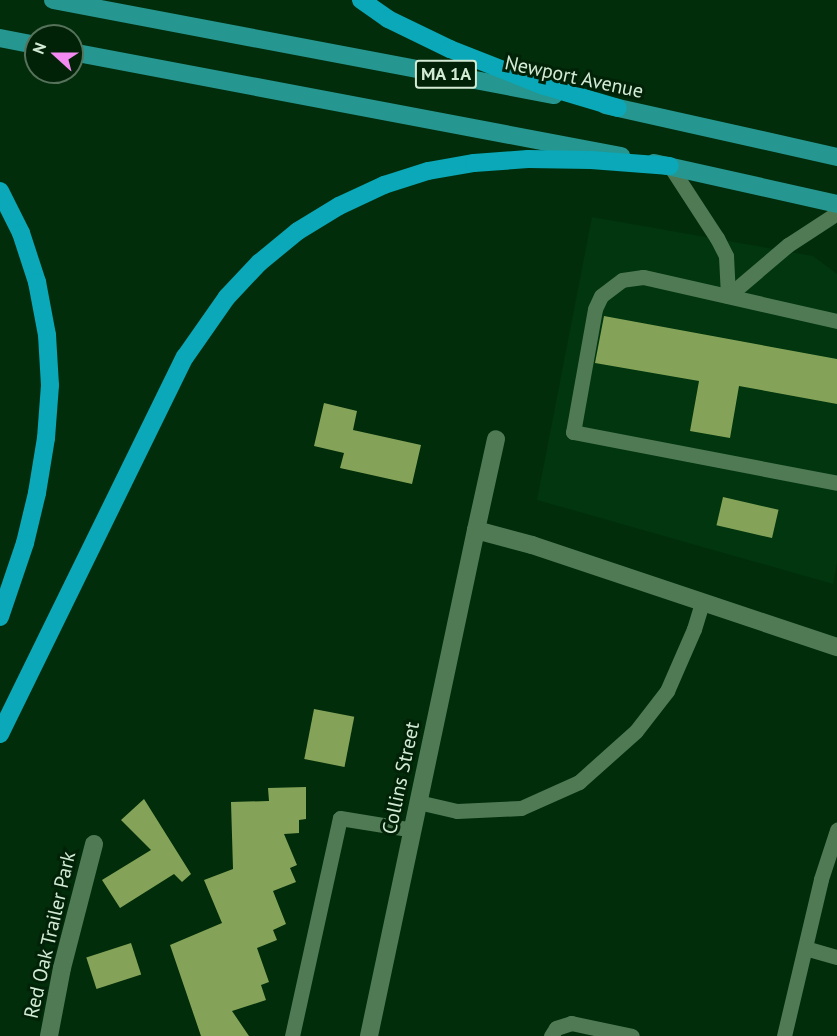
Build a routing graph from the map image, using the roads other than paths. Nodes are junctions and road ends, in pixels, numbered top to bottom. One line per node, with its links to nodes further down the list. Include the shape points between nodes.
1 (53, 0): 6 (main road, Newport Avenue / MA 1A)
2 (361, 0): 6 (highway, via 388,19 450,49 544,86)
3 (0, 38): 4 (main road)
4 (24, 43)
5 (84, 54): 8 (main road, MA 1A)
6 (618, 108): 7 (main road, Newport Avenue / MA 1A)
7 (837, 157)
8 (670, 166): 10 (main road, MA 1A); 12 (lane, via 726,256); 20 (highway, via 528,159 428,171 384,184 339,206 298,231 259,263 227,297 185,357)
9 (0, 191): 18 (highway, via 21,233 37,282 50,369 49,411 37,493 26,543)
10 (837, 204)
11 (837, 213): 12 (lane, via 788,245)
12 (728, 296): 13 (lane); 15 (lane, via 642,278 612,285 595,309 573,432)
13 (837, 321)
14 (496, 439): 16 (street, Collins Street)
15 (837, 483)
16 (477, 530): 17 (street); 21 (street, Collins Street)
17 (702, 602): 19 (street); 21 (lane, via 667,691 636,730 579,782 521,808 458,811)
18 (0, 617)
19 (837, 648)
20 (0, 734)
21 (418, 802): 22 (street, Collins Street)
22 (412, 830): 28 (lane, via 340,818); 29 (street, Collins Street)
23 (837, 830): 25 (lane)
24 (94, 844): 27 (street, Red Oak Trailer Park)
25 (805, 948): 26 (lane); 32 (lane)
26 (837, 957)
27 (49, 1036)
28 (292, 1036)
29 (369, 1036)
30 (551, 1036): 31 (lane, via 556,1028 572,1023)
31 (632, 1036)
32 (784, 1036)

